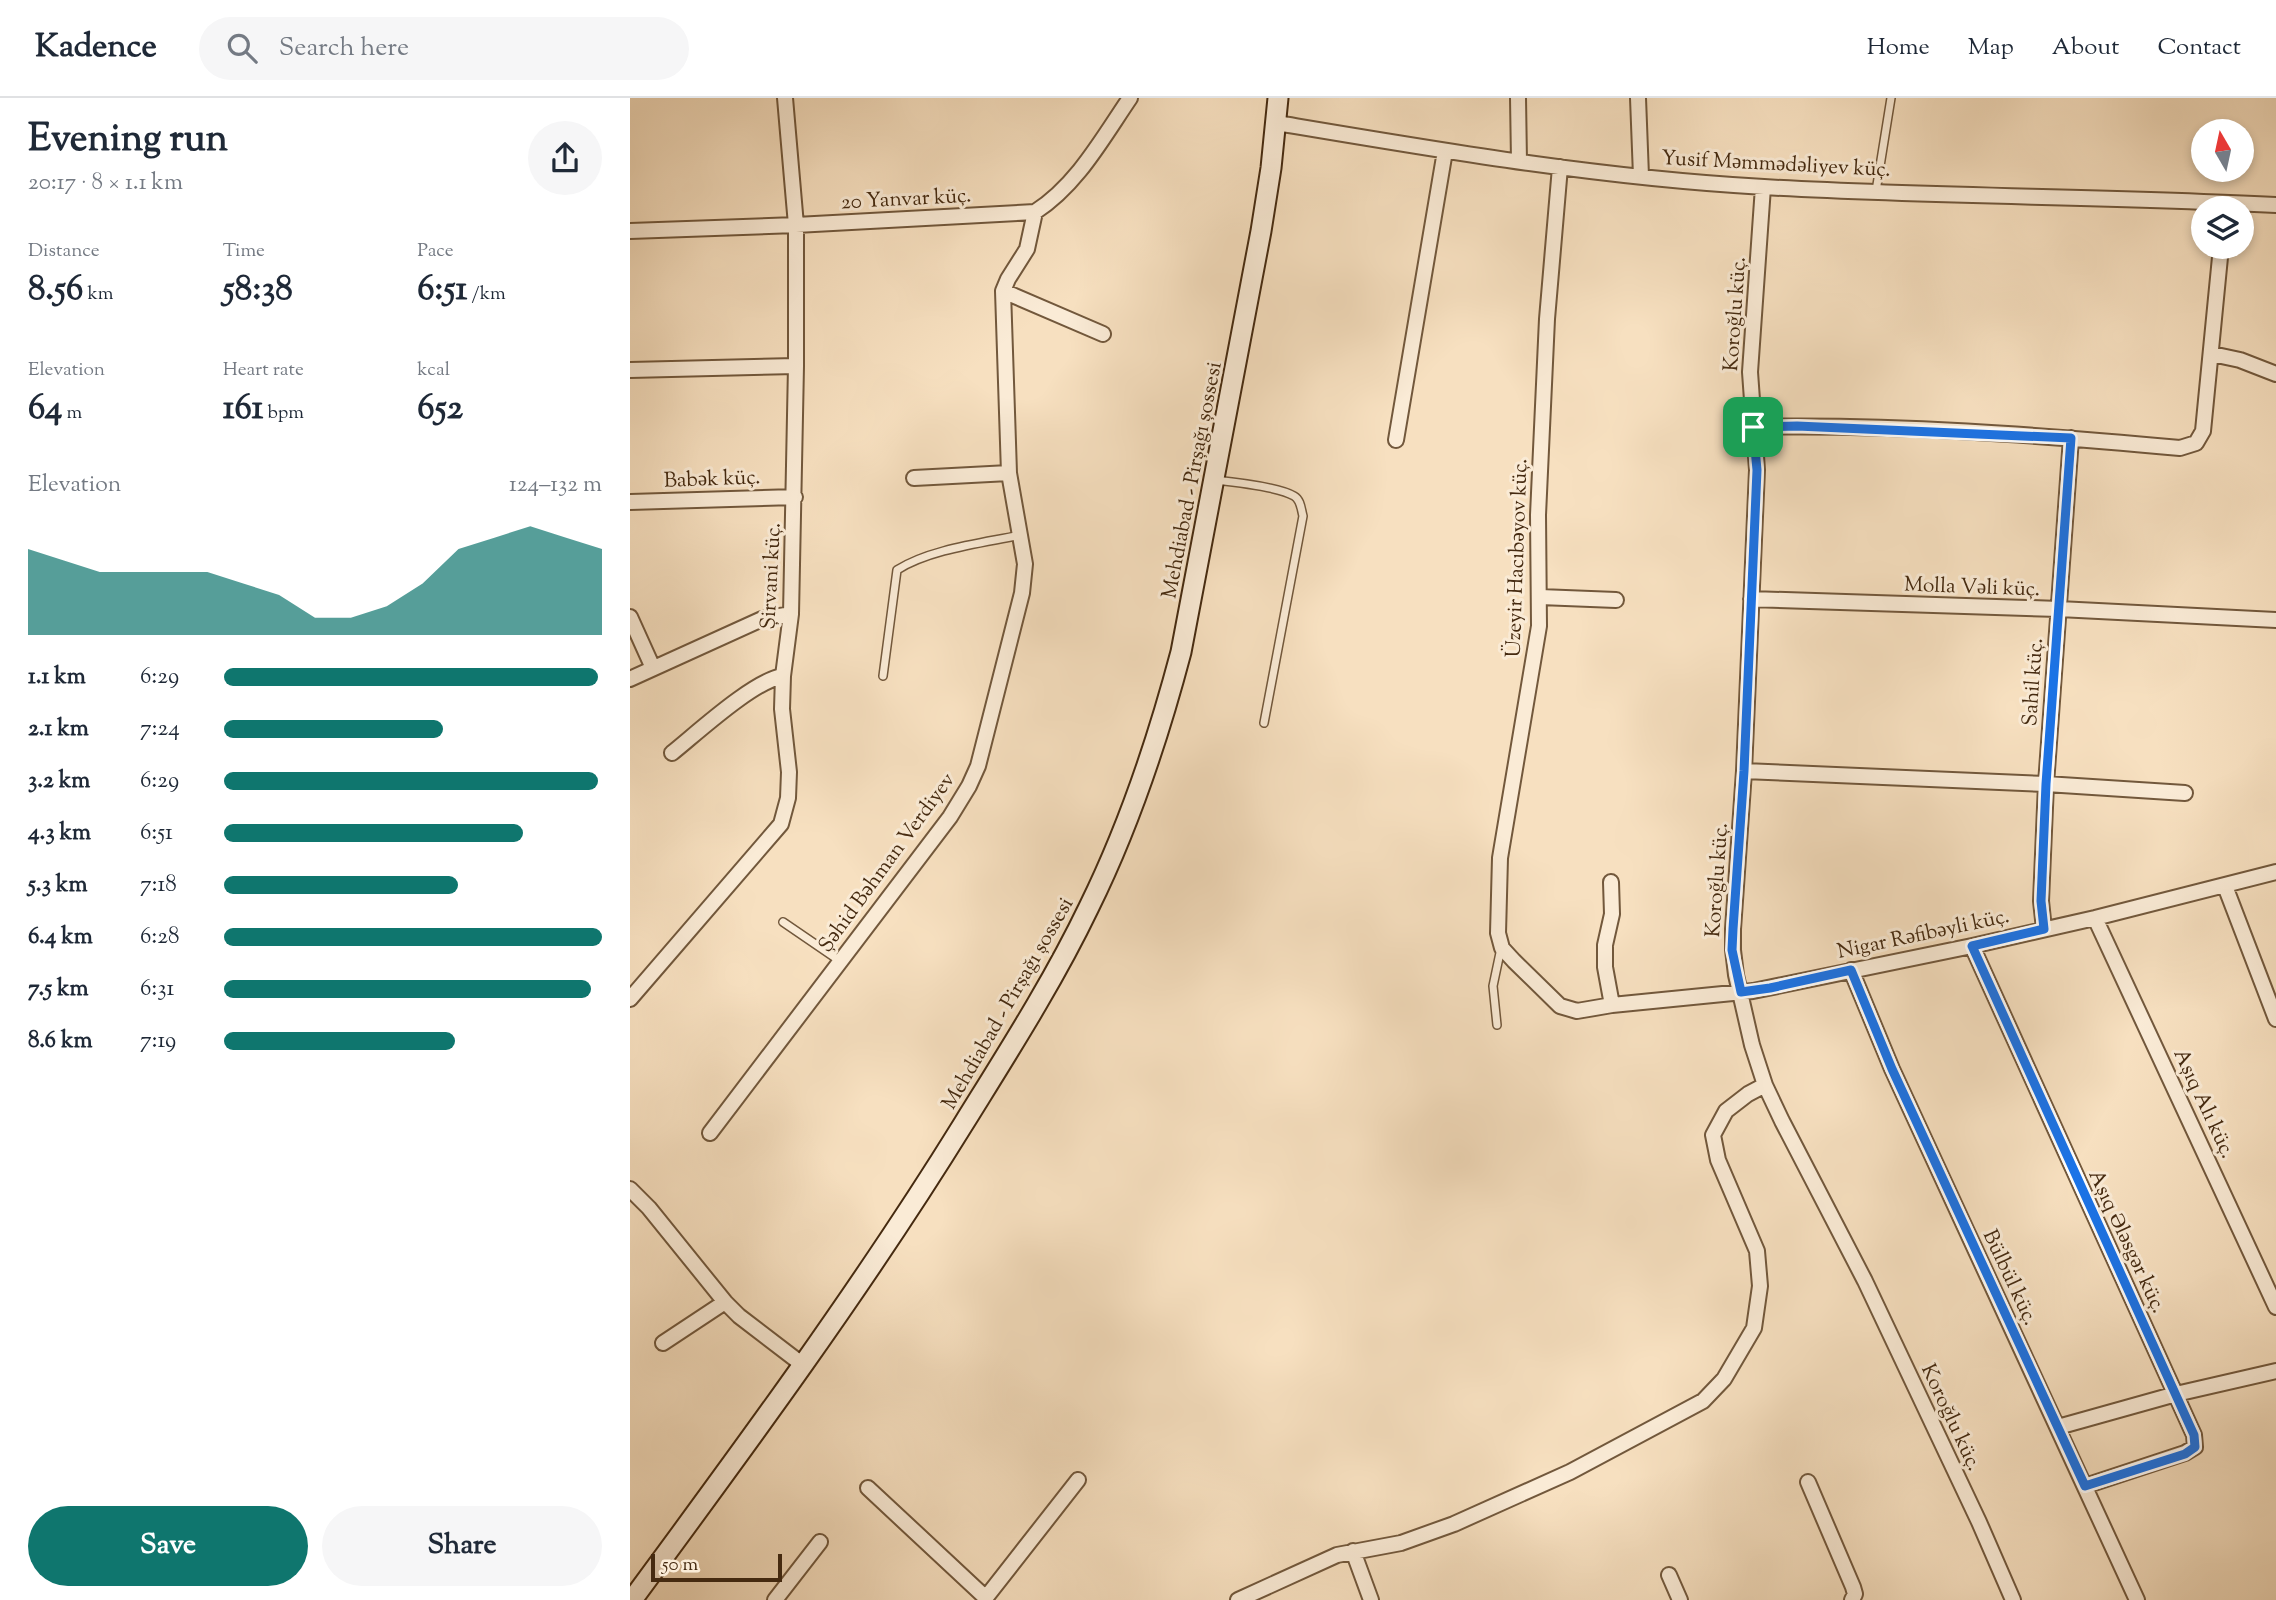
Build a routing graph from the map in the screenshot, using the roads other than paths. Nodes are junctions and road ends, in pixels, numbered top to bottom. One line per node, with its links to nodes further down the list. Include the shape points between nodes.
1 (785, 98): 18 (street, Şirvani küç.)
2 (1130, 98): 17 (street, via 1071,183)
3 (1278, 98): 7 (main road, Mehdiabad - Pirşağı şossesi)
4 (1518, 98): 9 (street)
5 (1639, 98): 11 (street)
6 (1891, 98): 13 (lane)
7 (1277, 123): 8 (street, Yusif Məmmədəliyev küç.); 32 (main road, Mehdiabad - Pirşağı şossesi)
8 (1445, 151): 9 (street, Yusif Məmmədəliyev küç.); 29 (street)
9 (1519, 161): 10 (street, Yusif Məmmədəliyev küç.)
10 (1560, 167): 11 (street, Yusif Məmmədəliyev küç.); 36 (street, Üzeyir Hacıbəyov küç., via 1547,319)
11 (1642, 176): 12 (street, Yusif Məmmədəliyev küç.)
12 (1763, 187): 13 (street, Yusif Məmmədəliyev küç.); 27 (street, Koroğlu küç., via 1750,372)
13 (1876, 191): 14 (street, Yusif Məmmədəliyev küç.)
14 (2191, 204)
15 (2254, 205): 16 (street, Yusif Məmmədəliyev küç.)
16 (2276, 205)
17 (1035, 212): 18 (street, 20 Yanvar küç.); 21 (street, via 1027,249)
18 (796, 225): 19 (street, 20 Yanvar küç.); 24 (street, Şirvani küç.)
19 (630, 231)
20 (2220, 259): 23 (street)
21 (1003, 291): 22 (street); 30 (street, Şəhid Bəhman Verdiyev)
22 (1103, 334)
23 (2212, 354): 26 (street); 28 (street, via 2203,431 2196,443 2180,447)
24 (796, 366): 25 (street); 33 (street, Şirvani küç.)
25 (630, 370)
26 (2276, 374)
27 (1753, 427): 28 (street); 38 (street, Koroğlu küç., via 1757,470)
28 (2071, 438): 39 (street, Sahil küç.)
29 (1396, 440)
30 (1009, 473): 31 (street); 35 (street, Şəhid Bəhman Verdiyev)
31 (914, 478)
32 (1214, 480): 47 (lane, via 1294,496 1303,516); 73 (main road, Mehdiabad - Pirşağı şossesi, via 1169,696 1121,836 1090,906 1053,976 934,1171)
33 (795, 497): 34 (street, Babək küç.); 40 (street, Şirvani küç.)
34 (630, 502)
35 (1021, 535): 45 (lane, via 947,551 897,570); 60 (street, Şəhid Bəhman Verdiyev, via 1022,593 978,766 950,817)
36 (1539, 597): 37 (street); 59 (street, Üzeyir Hacıbəyov küç., via 1536,650 1500,858 1498,933)
37 (1616, 600)
38 (1751, 600): 39 (street, Molla Vəli küç.); 49 (street, Koroğlu küç.)
39 (2059, 610): 42 (street, Molla Vəli küç.); 50 (street, Sahil küç.)
40 (791, 614): 43 (street, via 762,619); 44 (street, Şirvani küç.)
41 (630, 617): 43 (street)
42 (2276, 620)
43 (653, 668): 46 (street)
44 (783, 676): 48 (street, via 756,687); 63 (street, Şirvani küç., via 789,772 781,824)
45 (883, 676)
46 (630, 679)
47 (1264, 723)
48 (671, 753)
49 (1744, 771): 50 (street); 62 (street, Koroğlu küç., via 1733,939)
50 (2046, 784): 51 (street); 57 (street, Sahil küç.)
51 (2185, 793)
52 (2276, 872): 54 (street, Nigar Rəfibəyli küç.)
53 (1611, 882): 64 (street, via 1605,967)
54 (2225, 886): 55 (street, Nigar Rəfibəyli küç.); 65 (street)
55 (2095, 918): 57 (street, Nigar Rəfibəyli küç.); 71 (street, Aşıq Alı küç.)
56 (783, 922): 60 (lane)
57 (2044, 929): 58 (street, Nigar Rəfibəyli küç.)
58 (1972, 946): 61 (street, Nigar Rəfibəyli küç.); 75 (street, Aşıq Ələsgər küç.)
59 (1502, 948): 64 (street, Nigar Rəfibəyli küç., via 1560,1006 1577,1011); 66 (lane, via 1493,986)
60 (840, 962): 68 (street, Şəhid Bəhman Verdiyev)
61 (1851, 970): 62 (street, Nigar Rəfibəyli küç.); 76 (street, Bülbül küç., via 1892,1069)
62 (1741, 992): 64 (street, Nigar Rəfibəyli küç.); 67 (street, Koroğlu küç.)
63 (630, 999)
64 (1612, 1005)
65 (2276, 1019)
66 (1497, 1025)
67 (1765, 1085): 82 (street, via 1726,1111 1713,1135 1718,1160 1757,1251 1760,1286 1754,1328 1724,1379 1703,1401 1570,1472 1432,1533); 91 (street, Koroğlu küç., via 1866,1281)
68 (710, 1133)
69 (630, 1189): 70 (street)
70 (725, 1302): 72 (street); 73 (street)
71 (2276, 1307)
72 (663, 1343)
73 (803, 1365): 85 (main road, Mehdiabad - Pirşağı şossesi)
74 (2276, 1371): 75 (street)
75 (2176, 1394): 76 (street); 79 (street, Aşıq Ələsgər küç., via 2195,1447)
76 (2058, 1427): 79 (street, Bülbül küç.)
77 (1078, 1480): 84 (street)
78 (1808, 1482): 90 (street, via 1853,1587)
79 (2085, 1486): 92 (street, Bülbül küç.)
80 (868, 1488): 84 (street)
81 (820, 1542): 86 (street)
82 (1353, 1551): 87 (street, via 1311,1565); 88 (street)
83 (1669, 1575): 89 (street)
84 (985, 1599)
85 (632, 1600)
86 (775, 1600)
87 (1238, 1600)
88 (1371, 1600)
89 (1681, 1600)
90 (1852, 1600)
91 (2013, 1600)
92 (2137, 1600)

